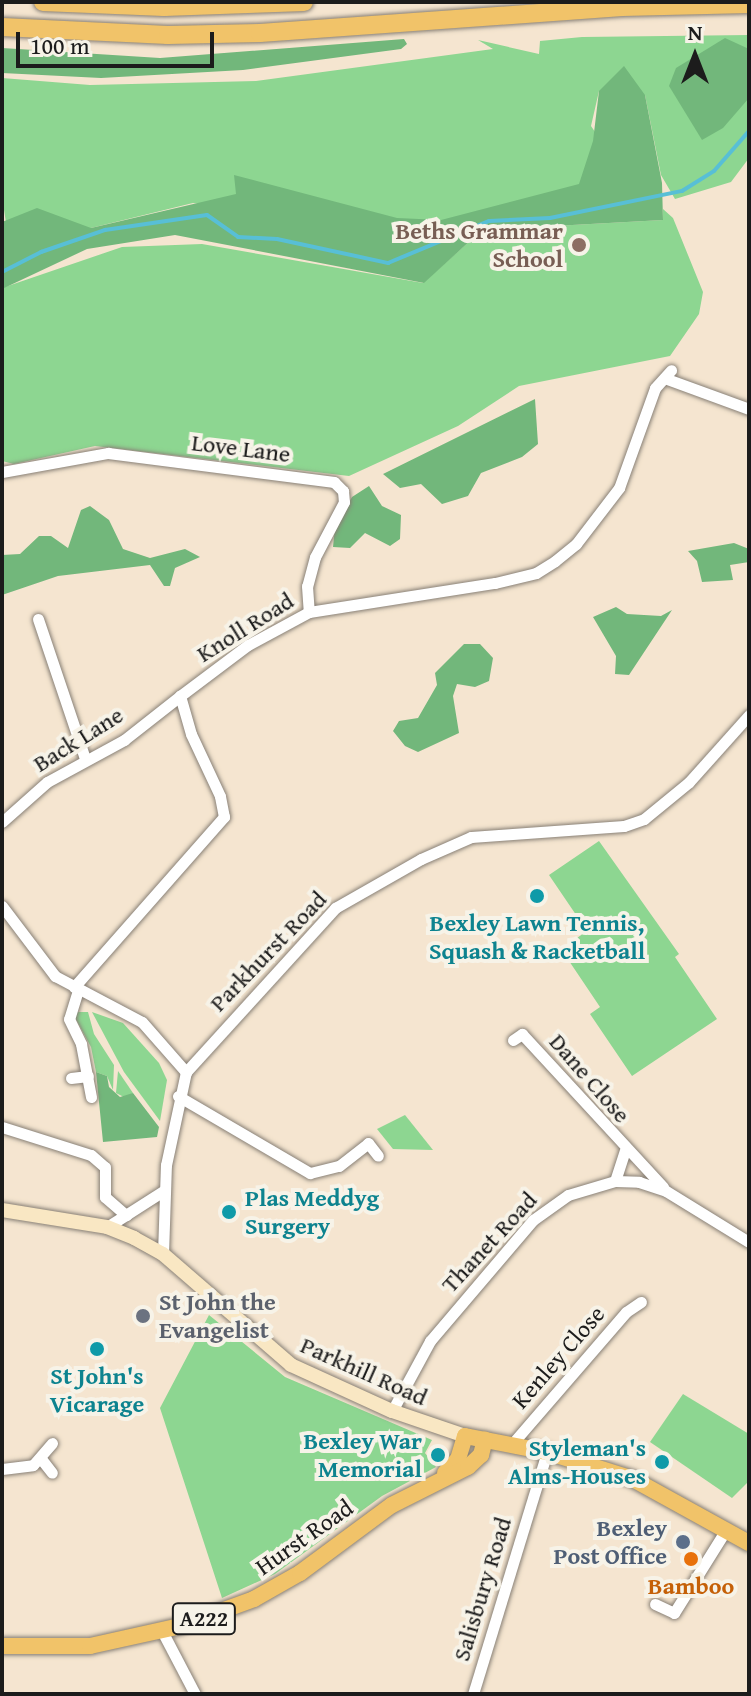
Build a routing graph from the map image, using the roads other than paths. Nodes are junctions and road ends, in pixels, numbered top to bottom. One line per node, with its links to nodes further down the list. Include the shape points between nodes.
1 (43, 2): 2 (highway, via 164,7)
2 (304, 2)
3 (749, 4): 4 (highway, via 622,7 260,33 154,35)
4 (2, 27)
5 (749, 409): 7 (street, Knoll Road, via 669,374 655,388 619,488 576,544 555,561 536,573 495,583)
6 (2, 472): 7 (street, Love Lane, via 108,453 334,482 343,491 344,502 315,557 307,586)
7 (309, 612): 9 (street, Knoll Road, via 248,645)
8 (38, 619): 11 (street)
9 (180, 696): 11 (street, Back Lane, via 124,740); 14 (street, via 224,817)
10 (749, 715): 16 (street, Parkhurst Road, via 680,791 644,819 624,826 471,837 410,864 335,908)
11 (85, 759): 12 (street, Back Lane, via 47,782)
12 (2, 822)
13 (2, 906): 14 (street, via 44,965)
14 (76, 988): 16 (street, via 142,1022); 17 (street, via 69,1019)
15 (521, 1034): 22 (street, Dane Close)
16 (186, 1072): 19 (street, Parkhurst Road)
17 (88, 1076): 18 (street); 20 (street)
18 (71, 1078)
19 (178, 1096): 23 (street, via 310,1173 339,1166 368,1143); 25 (street, Parkhurst Road)
20 (91, 1097)
21 (2, 1127): 28 (street, via 91,1155 105,1167 105,1197)
22 (625, 1151): 24 (street, Dane Close); 26 (street, Dane Close)
23 (378, 1156)
24 (615, 1181): 26 (street, Thanet Road); 33 (street, Thanet Road, via 568,1195 533,1220 430,1341)
25 (163, 1191): 28 (street); 31 (street, Parkhurst Road)
26 (666, 1191): 30 (street, Thanet Road)
27 (2, 1210): 29 (main road, Parkhill Road)
28 (126, 1215): 29 (street)
29 (107, 1227): 31 (main road, Parkhill Road)
30 (749, 1242)
31 (163, 1254): 33 (main road, Parkhill Road, via 291,1365)
32 (641, 1302): 37 (street, Kenley Close, via 626,1312)
33 (392, 1411): 34 (main road, Parkhill Road)
34 (465, 1436): 35 (main road); 42 (main road, Hurst Road / A222, via 458,1459)
35 (485, 1439): 37 (main road); 42 (main road, Hurst Road / A222, via 481,1455 468,1467)
36 (52, 1443): 39 (street)
37 (512, 1444): 38 (main road)
38 (547, 1452): 43 (main road, via 633,1479); 49 (street, Salisbury Road)
39 (42, 1460): 40 (street); 41 (street)
40 (2, 1469)
41 (52, 1473)
42 (439, 1480): 46 (main road, Hurst Road / A222, via 392,1505 271,1591)
43 (724, 1533): 44 (main road); 45 (street, via 674,1613)
44 (749, 1543)
45 (655, 1604)
46 (162, 1631): 47 (main road, Hurst Road / A222, via 90,1646); 48 (street)
47 (2, 1646)
48 (195, 1694)
49 (473, 1694)

